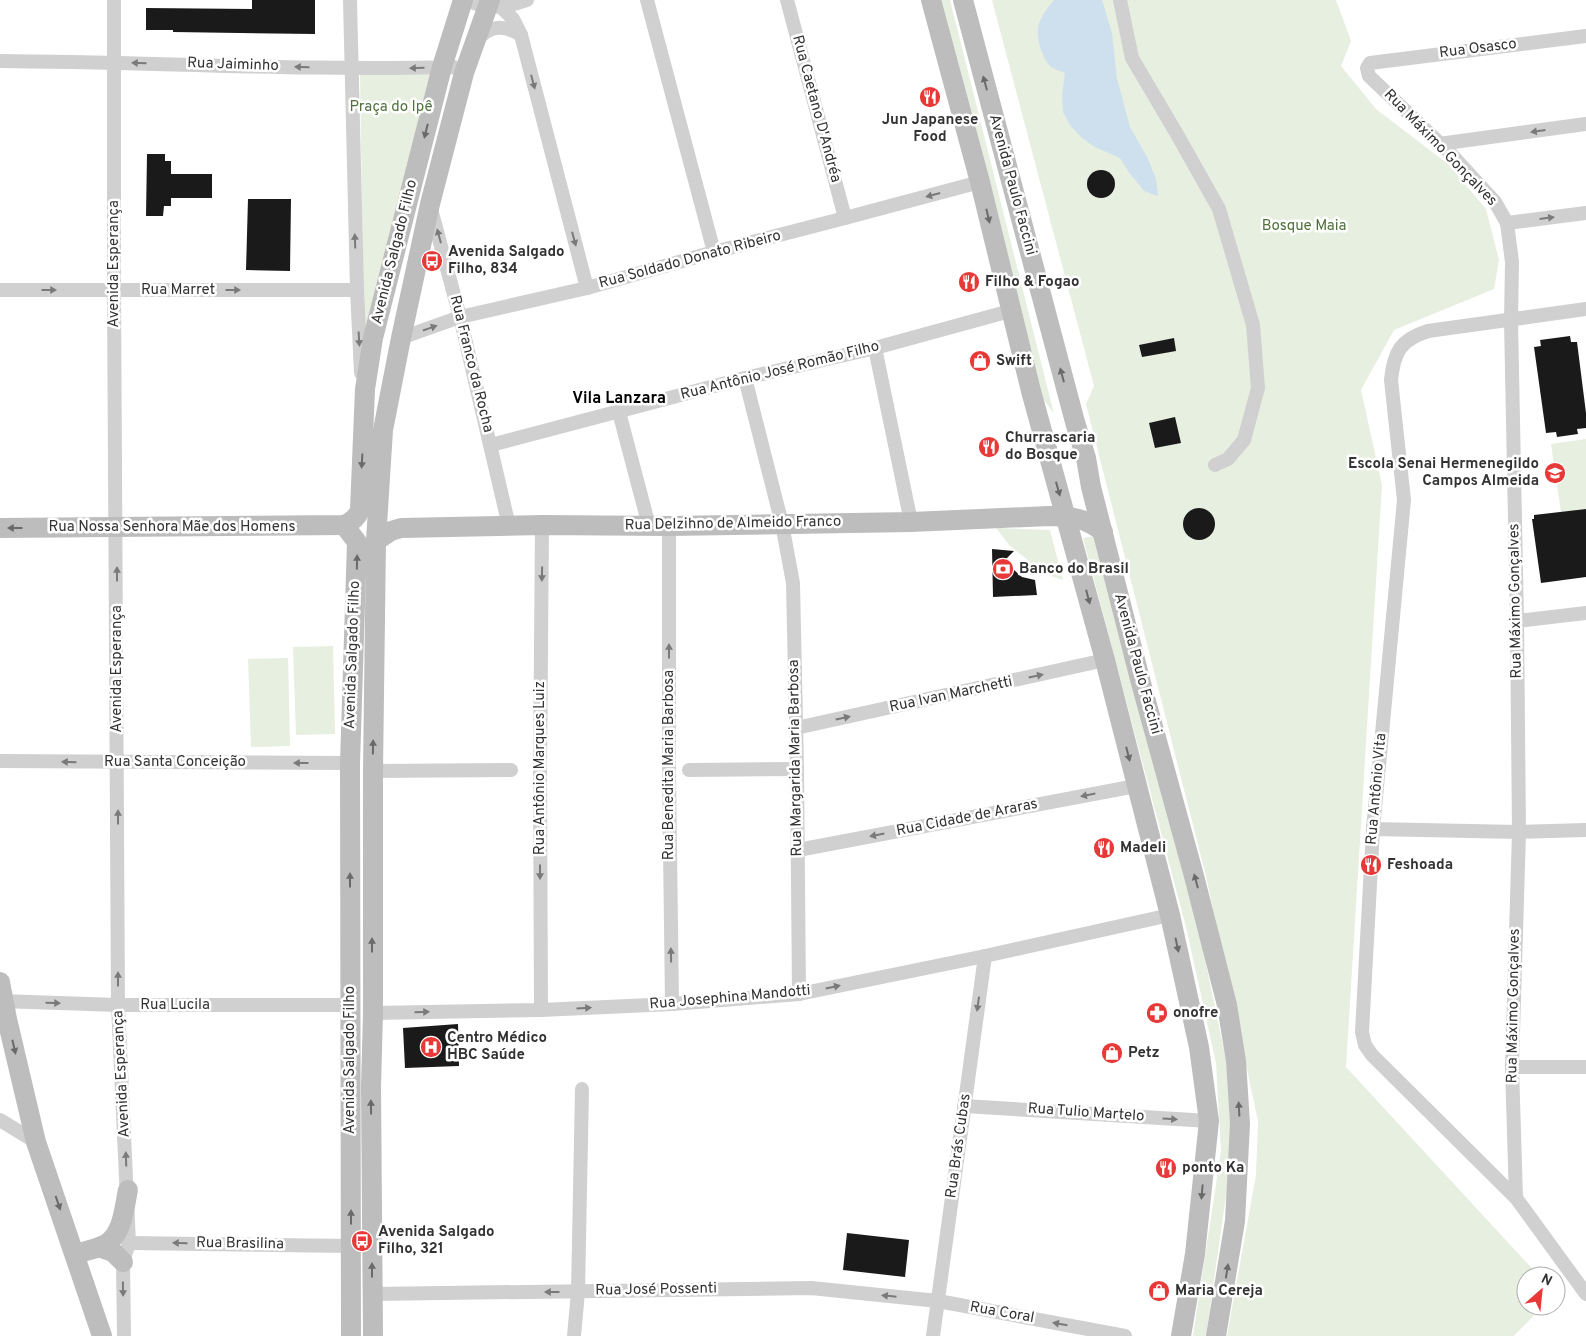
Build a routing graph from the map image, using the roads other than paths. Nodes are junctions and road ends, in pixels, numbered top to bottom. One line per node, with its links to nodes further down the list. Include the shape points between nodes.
1 (114, 0): 16 (street, Avenida Esperança)
2 (350, 0): 19 (street)
3 (463, 0): 18 (main road, Avenida Salgado Filho)
4 (468, 0): 11 (street, via 475,4)
5 (524, 0): 11 (street)
6 (647, 0): 30 (street)
7 (787, 0): 28 (street, Rua Caetano D'Andréa)
8 (931, 0): 25 (main road, Avenida Paulo Faccini)
9 (963, 0): 44 (main road, Avenida Paulo Faccini, one-way to 9)
10 (1120, 0): 47 (street, via 1132,58 1219,209 1253,325 1258,388 1244,440 1228,458)
11 (493, 5): 12 (street, via 513,19); 14 (main road, Avenida Salgado Filho)
12 (521, 34): 14 (street, via 501,26 486,32); 31 (street, one-way to 31)
13 (1586, 36): 17 (street, Rua Osasco)
14 (474, 43): 20 (main road, Avenida Salgado Filho)
15 (0, 61): 16 (street, Rua Jaiminho)
16 (115, 62): 19 (street, Rua Jaiminho, one-way to 16); 33 (street, Avenida Esperança)
17 (1370, 62): 23 (street, Rua Máximo Gonçalves, via 1366,71 1369,76)
18 (442, 67): 19 (street, Rua Jaiminho, one-way to 19); 20 (street, Rua Jaiminho, via 454,67); 45 (main road, Avenida Salgado Filho, one-way to 45, via 373,338 365,389)
19 (351, 68): 34 (street, one-way to 19)
20 (464, 73): 26 (main road, Avenida Salgado Filho)
21 (1586, 124): 22 (street, one-way to 22)
22 (1471, 140): 23 (street); 24 (street)
23 (1439, 144): 24 (street, Rua Máximo Gonçalves)
24 (1457, 161): 29 (street, Rua Máximo Gonçalves, via 1496,202)
25 (980, 182): 28 (street, Rua Soldado Donato Ribeiro, one-way to 28); 36 (main road, Avenida Paulo Faccini, one-way to 36)
26 (430, 204): 37 (street, Rua Franco da Rocha, one-way to 26); 39 (main road, Avenida Salgado Filho)
27 (1586, 213): 29 (street, one-way to 27)
28 (845, 218): 30 (street, Rua Soldado Donato Ribeiro)
29 (1507, 223): 38 (street, Rua Máximo Gonçalves, via 1512,262)
30 (714, 252): 31 (street, Rua Soldado Donato Ribeiro)
31 (587, 288): 37 (street, Rua Soldado Donato Ribeiro)
32 (0, 290): 33 (street, Rua Marret, one-way to 33)
33 (114, 290): 34 (street, Rua Marret, one-way to 34); 58 (street, Avenida Esperança)
34 (357, 290): 45 (street, one-way to 45)
35 (1586, 309): 38 (street, Rua Antônio Vita)
36 (1010, 311): 40 (street, Rua Antônio José Romão Filho); 42 (main road, Avenida Paulo Faccini)
37 (460, 317): 39 (street, Rua Soldado Donato Ribeiro, one-way to 37); 46 (street, Rua Franco da Rocha)
38 (1511, 320): 63 (street, Rua Máximo Gonçalves); 74 (street, Rua Antônio Vita, via 1417,334 1402,345 1392,371 1404,500)
39 (401, 338): 48 (main road, Avenida Salgado Filho, via 383,430)
40 (875, 348): 41 (street, Rua Antônio José Romão Filho); 50 (street)
41 (745, 378): 43 (street, Rua Antônio José Romão Filho); 51 (street, Rua Margarida Maria Barbosa)
42 (1031, 391): 44 (main road, via 1048,427 1057,432 1068,429); 49 (main road, Avenida Paulo Faccini, one-way to 49)
43 (619, 412): 46 (street, Rua Antônio José Romão Filho); 55 (street)
44 (1075, 422): 60 (main road, Avenida Paulo Faccini)
45 (364, 424): 52 (main road, Avenida Salgado Filho, one-way to 52, via 360,510 354,520)
46 (491, 445): 54 (street, Rua Franco da Rocha)
47 (1215, 465)
48 (378, 506): 59 (main road); 61 (main road, Avenida Salgado Filho)
49 (1066, 516): 50 (main road, Rua Delzihno de Almeido Franco); 60 (main road, Rua Delzihno de Almeido Franco, via 1086,521); 64 (main road, Avenida Paulo Faccini, one-way to 64)
50 (911, 522): 51 (main road, Rua Delzihno de Almeido Franco)
51 (782, 524): 56 (main road, Rua Delzihno de Almeido Franco); 65 (street, Rua Margarida Maria Barbosa, via 793,582)
52 (344, 525): 58 (main road, Rua Nossa Senhora Mãe dos Homens); 68 (main road, Avenida Salgado Filho, one-way to 52, via 357,542)
53 (542, 525): 54 (main road, Rua Delzihno de Almeido Franco); 55 (main road, Rua Delzihno de Almeido Franco); 85 (street, Rua Antônio Marques Luiz, one-way to 85)
54 (510, 526): 59 (main road, Rua Delzihno de Almeido Franco)
55 (649, 526): 56 (main road, Rua Delzihno de Almeido Franco)
56 (669, 526): 82 (street, Rua Benedita Maria Barbosa, one-way to 56, via 668,770)
57 (0, 528): 58 (main road, Rua Nossa Senhora Mãe dos Homens, one-way to 57)
58 (116, 528): 67 (street, Avenida Esperança, one-way to 58)
59 (401, 528): 61 (main road, Rua Delzihno de Almeido Franco)
60 (1103, 532): 113 (main road, Avenida Paulo Faccini, one-way to 60, via 1235,1221 1240,1124 1236,1061 1227,1005)
61 (376, 541): 72 (main road, Avenida Salgado Filho, one-way to 61)
62 (1586, 613): 63 (street)
63 (1517, 621): 76 (street, Rua Máximo Gonçalves)
64 (1105, 660): 65 (street, Rua Ivan Marchetti, one-way to 64); 73 (main road, Avenida Paulo Faccini, one-way to 73)
65 (796, 728): 69 (street, Rua Margarida Maria Barbosa)
66 (0, 761): 67 (street, Rua Santa Conceição, one-way to 66)
67 (118, 763): 68 (street, Rua Santa Conceição, one-way to 67); 83 (street, Avenida Esperança, one-way to 67)
68 (350, 763): 84 (main road, Avenida Salgado Filho, one-way to 68)
69 (797, 769): 71 (street); 77 (street, Rua Margarida Maria Barbosa)
70 (511, 770): 72 (street)
71 (690, 770)
72 (373, 771): 86 (main road, Avenida Salgado Filho, one-way to 72)
73 (1136, 786): 77 (street, Rua Cidade de Araras, one-way to 77); 78 (main road, Avenida Paulo Faccini)
74 (1373, 829): 76 (street); 95 (street, Rua Antônio Vita, via 1362,1032 1365,1045)
75 (1586, 830): 76 (street)
76 (1519, 832): 87 (street, Rua Máximo Gonçalves)
77 (798, 850): 81 (street, Rua Margarida Maria Barbosa)
78 (1170, 915): 79 (street, Rua Josephina Mandotti); 92 (main road, Avenida Paulo Faccini, one-way to 92, via 1199,1047)
79 (985, 956): 81 (street, Rua Josephina Mandotti, one-way to 79); 90 (street, Rua Brás Cubas, one-way to 90)
80 (1, 994): 83 (street, Rua Lucila, one-way to 83); 93 (main road, one-way to 93)
81 (799, 994): 82 (street, Rua Josephina Mandotti)
82 (672, 1004): 85 (street, Rua Josephina Mandotti, one-way to 82)
83 (118, 1005): 84 (street, Rua Lucila); 94 (street, Avenida Esperança, one-way to 83)
84 (350, 1006): 97 (main road, Avenida Salgado Filho, one-way to 84)
85 (542, 1010): 86 (street, Rua Josephina Mandotti, one-way to 85)
86 (373, 1013): 102 (main road, Avenida Salgado Filho, one-way to 86)
87 (1512, 1067): 88 (street); 95 (street, Rua Máximo Gonçalves)
88 (1586, 1067)
89 (582, 1089): 101 (street)
90 (964, 1106): 92 (street, Rua Tulio Martelo, one-way to 92); 104 (street, Rua Brás Cubas)
91 (0, 1120): 93 (street)
92 (1209, 1121): 112 (main road, Avenida Paulo Faccini, one-way to 112, via 1195,1254)
93 (36, 1142): 99 (main road, one-way to 99)
94 (128, 1190): 96 (street, Avenida Esperança); 98 (main road, via 119,1228 113,1238)
95 (1516, 1198): 103 (street, Rua Antônio Vita)
96 (130, 1242): 97 (street, Rua Brasilina, one-way to 96); 100 (street, Avenida Esperança)
97 (351, 1246): 107 (main road, Avenida Salgado Filho)
98 (99, 1247): 99 (main road); 100 (main road, via 113,1252)
99 (75, 1254): 105 (main road)
100 (123, 1262): 106 (street, Avenida Esperança, one-way to 106)
101 (578, 1292): 102 (street, Rua José Possenti, one-way to 102); 104 (street, Rua José Possenti, one-way to 101, via 811,1288); 109 (street)
102 (372, 1294): 108 (main road, Avenida Salgado Filho)
103 (1586, 1294)
104 (938, 1302): 110 (street, Rua Brás Cubas); 111 (street, Rua Coral, one-way to 104)
105 (102, 1336)
106 (124, 1336)
107 (351, 1336)
108 (373, 1336)
109 (574, 1336)
110 (933, 1336)
111 (1126, 1336)
112 (1181, 1336)
113 (1216, 1336)

